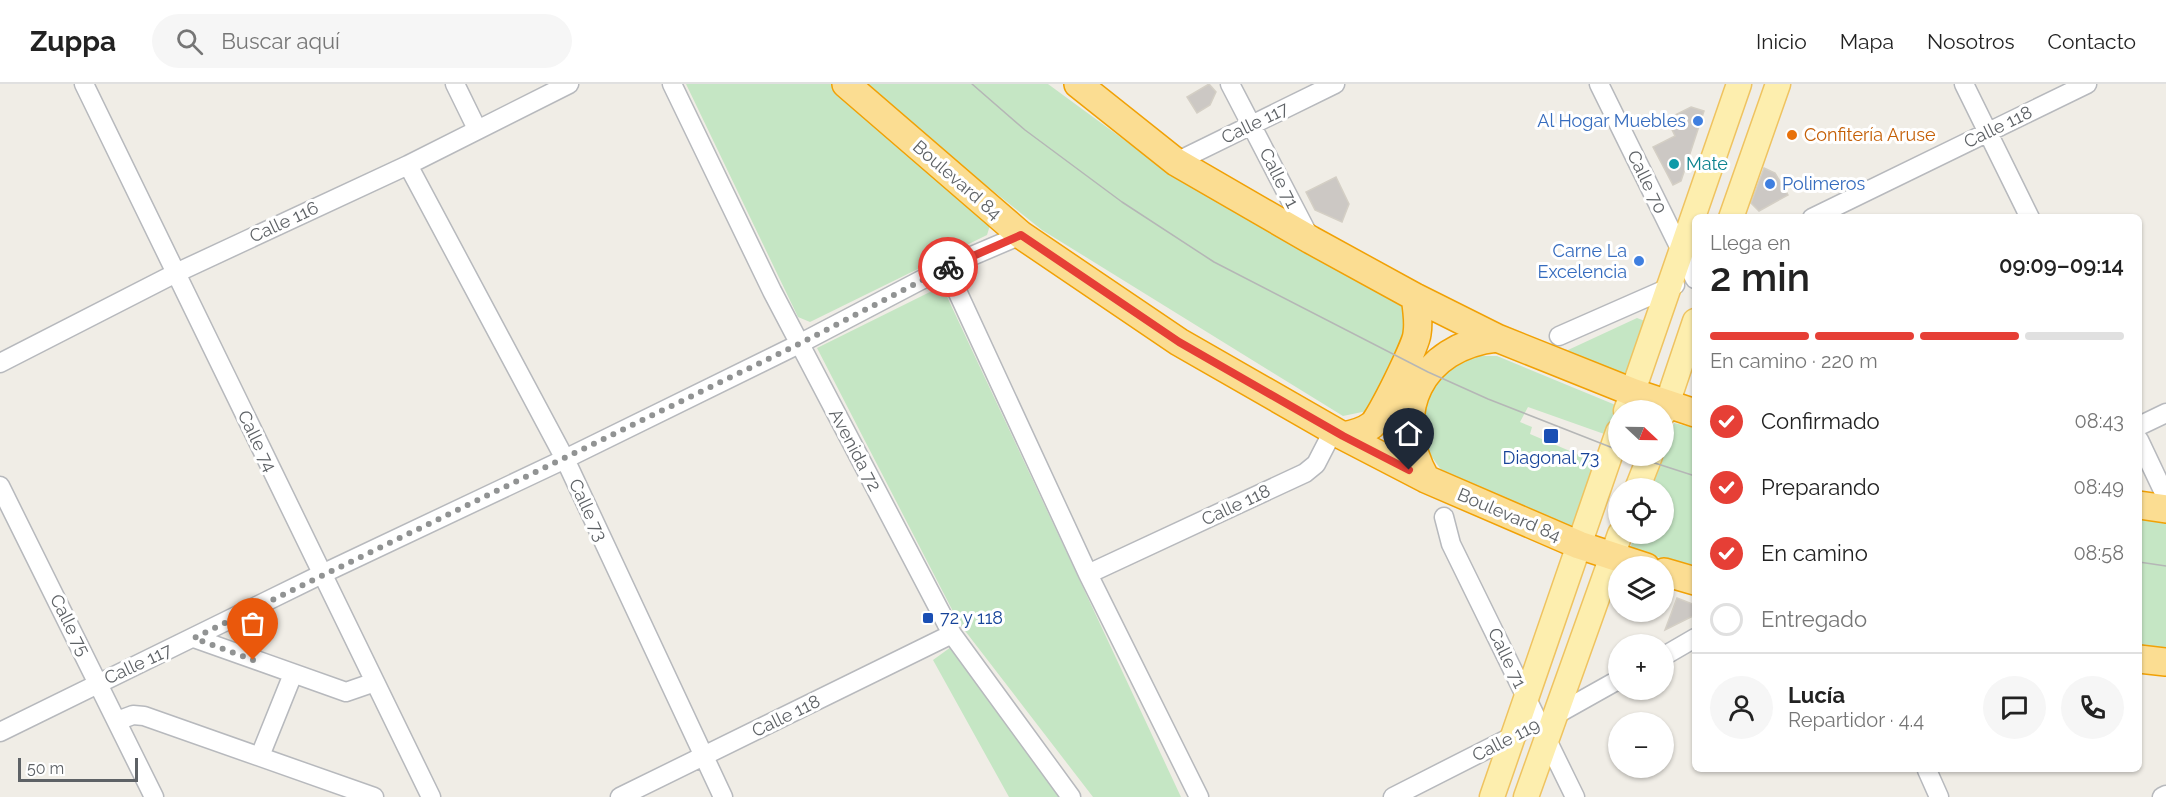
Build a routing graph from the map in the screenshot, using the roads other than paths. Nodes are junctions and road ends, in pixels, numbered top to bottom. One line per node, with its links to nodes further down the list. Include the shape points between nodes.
1 (84, 84): 29 (street, Calle 74)
2 (455, 84): 15 (street)
3 (569, 84): 15 (street, Calle 116)
4 (672, 84): 36 (street, Avenida 72)
5 (846, 84): 24 (highway, Boulevard 84)
6 (1078, 84): 17 (highway)
7 (1230, 84): 14 (street, Calle 71)
8 (1335, 84): 14 (street, Calle 117)
9 (1599, 84): 26 (street, Calle 70)
10 (1739, 84): 19 (main road)
11 (1778, 84): 20 (main road)
12 (1964, 84): 16 (street)
13 (2087, 84): 16 (street, Calle 118)
14 (1251, 125): 17 (street, Calle 117); 25 (street, Calle 71)
15 (477, 129): 18 (street, Calle 116)
16 (1988, 132): 21 (street, Calle 118); 22 (street)
17 (1176, 162): 25 (highway)
18 (408, 165): 29 (street, Calle 116); 47 (street, Calle 73)
19 (1694, 214)
20 (1732, 214)
21 (1820, 214)
22 (2028, 214)
23 (1692, 219): 26 (main road)
24 (1021, 235): 27 (street, Calle 117); 45 (highway, Boulevard 84, via 1179,342)
25 (1311, 240): 32 (highway)
26 (1681, 250): 28 (street, Calle 70); 31 (main road)
27 (946, 267): 36 (street, Calle 117); 59 (street)
28 (1692, 272)
29 (176, 273): 37 (street, Calle 116); 58 (street, Calle 74)
30 (1692, 277): 31 (street)
31 (1668, 288): 34 (street); 39 (main road)
32 (1415, 297): 35 (highway); 45 (highway, via 1417,336 1375,423 1361,432)
33 (1692, 330): 40 (main road)
34 (1559, 336)
35 (1497, 338): 38 (highway); 49 (highway, via 1473,342 1449,353 1428,372 1418,389 1409,426 1411,445)
36 (799, 344): 47 (street, Calle 117); 62 (street, Avenida 72)
37 (0, 363)
38 (1627, 400)
39 (1629, 400)
40 (1668, 400)
41 (1674, 410): 42 (highway)
42 (1692, 413)
43 (2166, 413): 44 (street)
44 (2142, 425)
45 (1338, 434): 49 (highway, Boulevard 84); 59 (street, Calle 118, via 1305,473)
46 (2142, 446): 51 (street)
47 (565, 459): 58 (street, Calle 117); 78 (street, Calle 73)
48 (1608, 461): 55 (main road)
49 (1426, 479): 55 (highway, Boulevard 84)
50 (0, 486): 70 (street, Calle 75)
51 (2166, 497)
52 (2142, 506): 53 (highway)
53 (2166, 509)
54 (1444, 517): 72 (street, Calle 71, via 1451,544)
55 (1579, 545): 56 (highway, Boulevard 84); 72 (main road)
56 (1616, 546): 57 (highway, Boulevard 84); 74 (main road)
57 (1630, 556)
58 (322, 574): 63 (street, Calle 117); 69 (street, Calle 74)
59 (1088, 574): 87 (street)
60 (1674, 575): 61 (highway)
61 (1692, 579)
62 (952, 634): 78 (street, Calle 118); 86 (street, Avenida 72)
63 (194, 638): 68 (street); 70 (street, Calle 117)
64 (1692, 640): 65 (street)
65 (1674, 650)
66 (2142, 659): 67 (highway)
67 (2166, 662)
68 (293, 674): 69 (street, via 346,692); 77 (street)
69 (375, 682): 83 (street, Calle 74)
70 (99, 683): 73 (street, Calle 75); 75 (street, Calle 117)
71 (1608, 686): 74 (street, Calle 119)
72 (1527, 698): 74 (street, Calle 71); 76 (main road)
73 (117, 721): 77 (street, via 144,716); 81 (street, Calle 75)
74 (1546, 725): 76 (street, Calle 119); 90 (main road); 91 (street, Calle 71)
75 (0, 732)
76 (1513, 736): 88 (street, Calle 119); 89 (main road)
77 (260, 756): 80 (street)
78 (703, 756): 84 (street, Calle 118); 85 (street, Calle 73)
79 (1927, 772): 92 (street)
80 (342, 792): 82 (street)
81 (154, 797)
82 (374, 797)
83 (431, 797)
84 (620, 797)
85 (723, 797)
86 (1071, 797)
87 (1200, 797)
88 (1393, 797)
89 (1492, 797)
90 (1526, 797)
91 (1575, 797)
92 (1939, 797)

